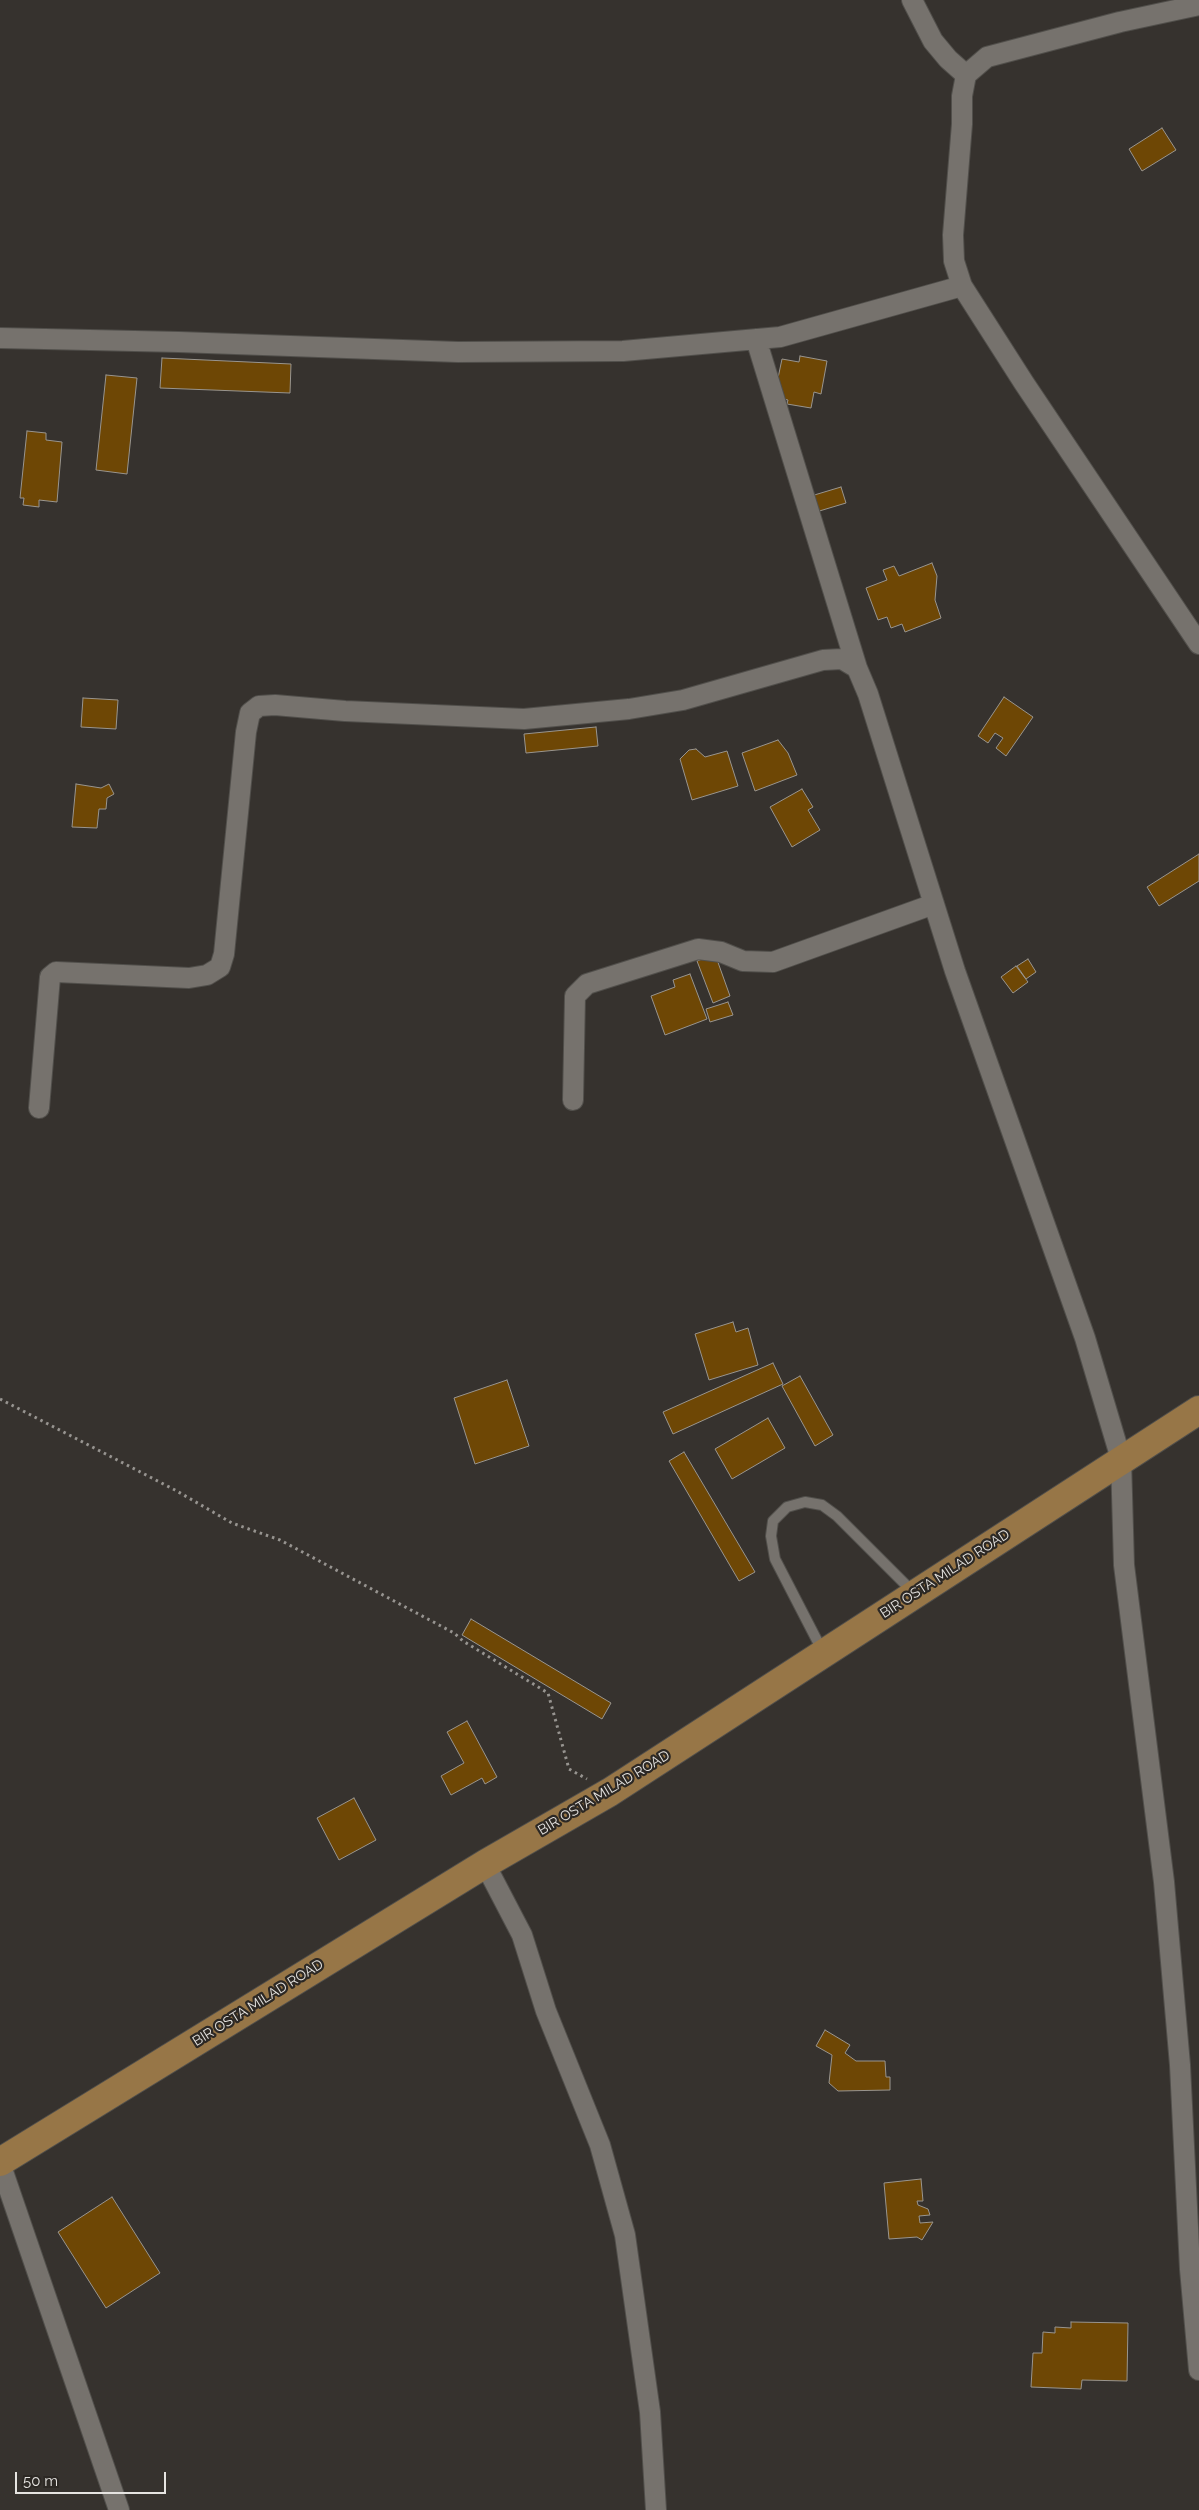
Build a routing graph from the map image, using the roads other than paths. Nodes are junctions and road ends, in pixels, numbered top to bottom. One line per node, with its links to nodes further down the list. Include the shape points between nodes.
1 (912, 0): 3 (street, via 933,41)
2 (1199, 5): 3 (street, via 987,57)
3 (966, 75): 4 (street, via 953,235 954,261)
4 (962, 286): 6 (street, via 780,337); 7 (street)
5 (0, 338): 6 (street, via 458,352 623,350)
6 (756, 339): 8 (street)
7 (1199, 644)
8 (857, 668): 9 (street); 11 (street, via 842,659 823,660 683,700 524,720 259,706 250,713 246,732 224,954 220,967 207,975 189,978 56,972 50,977)
9 (934, 904): 10 (street, via 773,962 743,961 720,952 698,949 587,984 575,996); 13 (street, via 1085,1338)
10 (573, 1100)
11 (38, 1108)
12 (1199, 1410): 13 (main road, BIR OSTA MILAD ROAD)
13 (1121, 1459): 14 (main road, BIR OSTA MILAD ROAD); 17 (street, via 1124,1565)
14 (914, 1594): 15 (main road, BIR OSTA MILAD ROAD); 15 (lane, via 837,1516 822,1505 805,1502 787,1507 773,1521 771,1536 775,1559)
15 (823, 1653): 16 (main road, BIR OSTA MILAD ROAD, via 610,1792)
16 (485, 1864): 18 (main road, BIR OSTA MILAD ROAD); 21 (street, via 522,1935 546,2011 600,2145 625,2235 650,2412)
17 (1190, 2096): 19 (street, via 1190,2269)
18 (0, 2162): 20 (street)
19 (1199, 2370)
20 (119, 2510)
21 (656, 2510)

